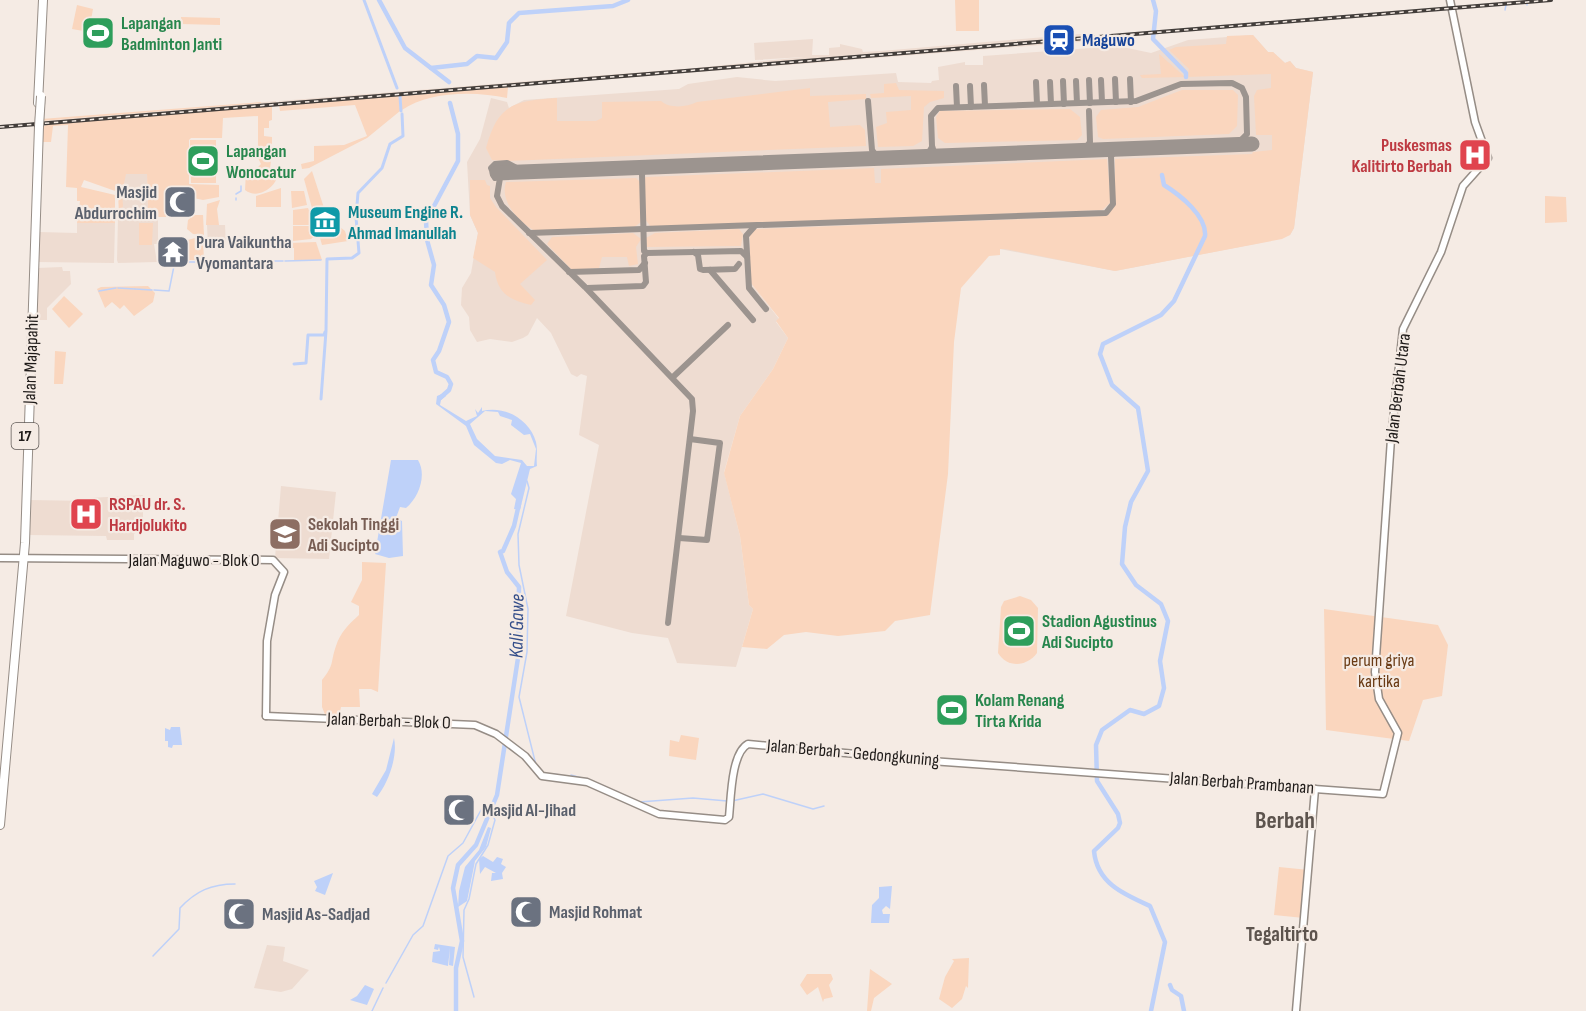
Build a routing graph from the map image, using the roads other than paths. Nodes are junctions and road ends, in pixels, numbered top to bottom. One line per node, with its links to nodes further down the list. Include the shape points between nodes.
1 (1450, 0): 16 (main road, Jalan Berbah Utara, via 1475,122 1488,158 1463,186 1441,252 1422,285 1402,337 1375,672 1380,699 1398,735)
2 (43, 2): 3 (highway, Jalan Majapahit / 17, bridge); 3 (highway, Jalan Majapahit / 17, bridge); 4 (highway, Jalan Majapahit / 17, bridge)
3 (36, 116): 4 (highway, Jalan Majapahit / 17)
4 (33, 258): 6 (highway, Jalan Majapahit / 17); 6 (highway, Jalan Majapahit / 17, via 27,333)
5 (0, 559): 6 (main road)
6 (21, 559): 7 (main road, Jalan Maguwo - Blok O, via 273,560 284,572 274,595 267,640); 9 (highway, Jalan Majapahit / 17); 9 (highway, Jalan Majapahit / 17)
7 (264, 717): 8 (main road, Jalan Berbah - Blok O, via 465,724 496,734)
8 (508, 743): 11 (main road, Jalan Berbah - Gedongkuning, via 530,760 540,775 587,782 659,814 727,820 736,765 742,748 748,744)
9 (4, 754): 12 (highway, Jalan Majapahit / 17); 17 (highway, Jalan Majapahit / 17)
10 (1183, 770): 13 (main road)
11 (1098, 773): 13 (main road, Jalan Berbah Prambanan)
12 (0, 780): 14 (highway, Jalan Majapahit / 17)
13 (1187, 780): 15 (main road, Jalan Berbah Prambanan)
14 (0, 786)
15 (1319, 789): 16 (main road, Jalan Berbah Prambanan); 18 (main road, via 1314,800)
16 (1383, 794)
17 (0, 825)
18 (1296, 1011)

